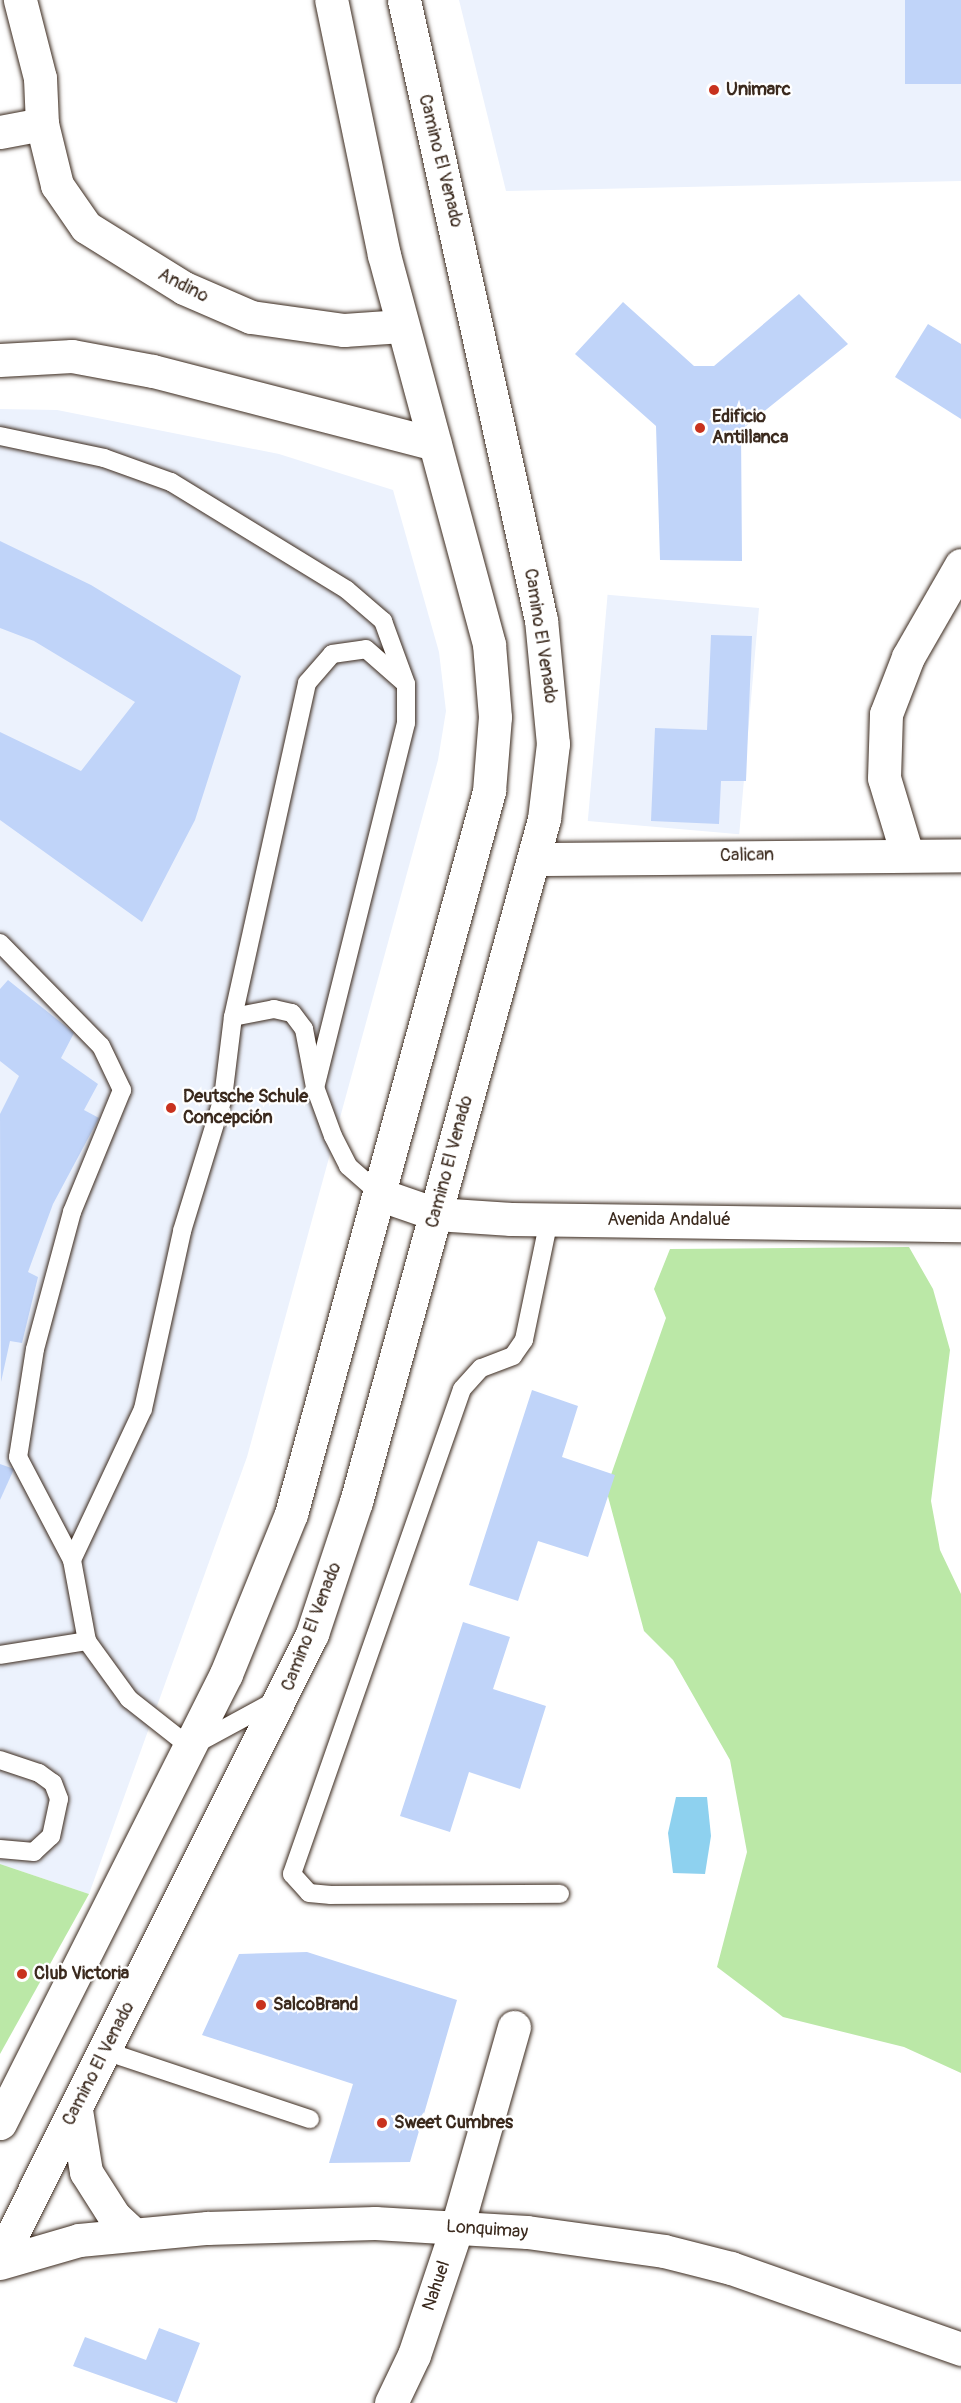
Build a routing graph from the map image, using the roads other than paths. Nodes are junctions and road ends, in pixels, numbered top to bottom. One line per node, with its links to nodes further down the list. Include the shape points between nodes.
1 (20, 0): 4 (street, Andino, via 38,69)
2 (331, 0): 6 (street)
3 (404, 0): 14 (street, Camino El Venado, via 550,676 551,778)
4 (42, 124): 5 (street); 6 (street, Andino, via 57,185 86,227 184,288 250,317 344,330)
5 (0, 132)
6 (402, 326): 9 (street)
7 (0, 360): 9 (street, via 72,356 153,371)
8 (0, 436): 11 (lane, via 104,458 171,482 231,515 347,590 383,621)
9 (435, 444): 18 (street, via 489,644 494,754 480,826)
10 (961, 565): 12 (street, via 908,657 886,714 884,778)
11 (406, 684): 16 (lane, via 366,649 332,654 307,683); 17 (lane, via 399,762)
12 (907, 854): 13 (street, Calican); 14 (street, Calican)
13 (961, 855)
14 (534, 859): 19 (street, Camino El Venado)
15 (0, 943): 22 (lane, via 102,1046 122,1090 72,1212 35,1349 18,1457)
16 (232, 1017): 17 (lane, via 274,1009 292,1013 304,1029); 22 (lane, via 223,1098 182,1231 143,1409)
17 (315, 1087): 18 (lane, via 348,1166)
18 (381, 1195): 19 (street, Avenida Andalué); 26 (street, via 291,1514 259,1601)
19 (436, 1214): 20 (street, Avenida Andalué); 25 (street, Camino El Venado, via 336,1569)
20 (549, 1220): 21 (street, Avenida Andalué); 29 (lane, via 524,1340 513,1356 470,1376 462,1389 292,1874 309,1893 331,1895)
21 (961, 1225)
22 (72, 1560): 23 (lane)
23 (87, 1641): 24 (lane); 26 (lane, via 129,1699)
24 (0, 1655)
25 (288, 1690): 26 (lane); 31 (street, Camino El Venado)
26 (190, 1747): 34 (street)
27 (0, 1760): 28 (lane, via 39,1773 53,1783 59,1799 51,1836 34,1852)
28 (0, 1849)
29 (560, 1894)
30 (514, 2027): 35 (street, Nahuel)
31 (105, 2051): 32 (street, Camino El Venado); 33 (lane)
32 (76, 2110): 36 (street, via 86,2172 114,2216); 37 (street, Camino El Venado)
33 (310, 2118)
34 (0, 2123)
35 (457, 2227): 36 (street, Lonquimay, via 299,2225); 38 (street, Lonquimay, via 664,2251 797,2290); 39 (street, Nahuel, via 414,2355)
36 (133, 2234): 37 (street, Lonquimay, via 79,2240)
37 (0, 2261)
38 (961, 2349)
39 (391, 2403)

